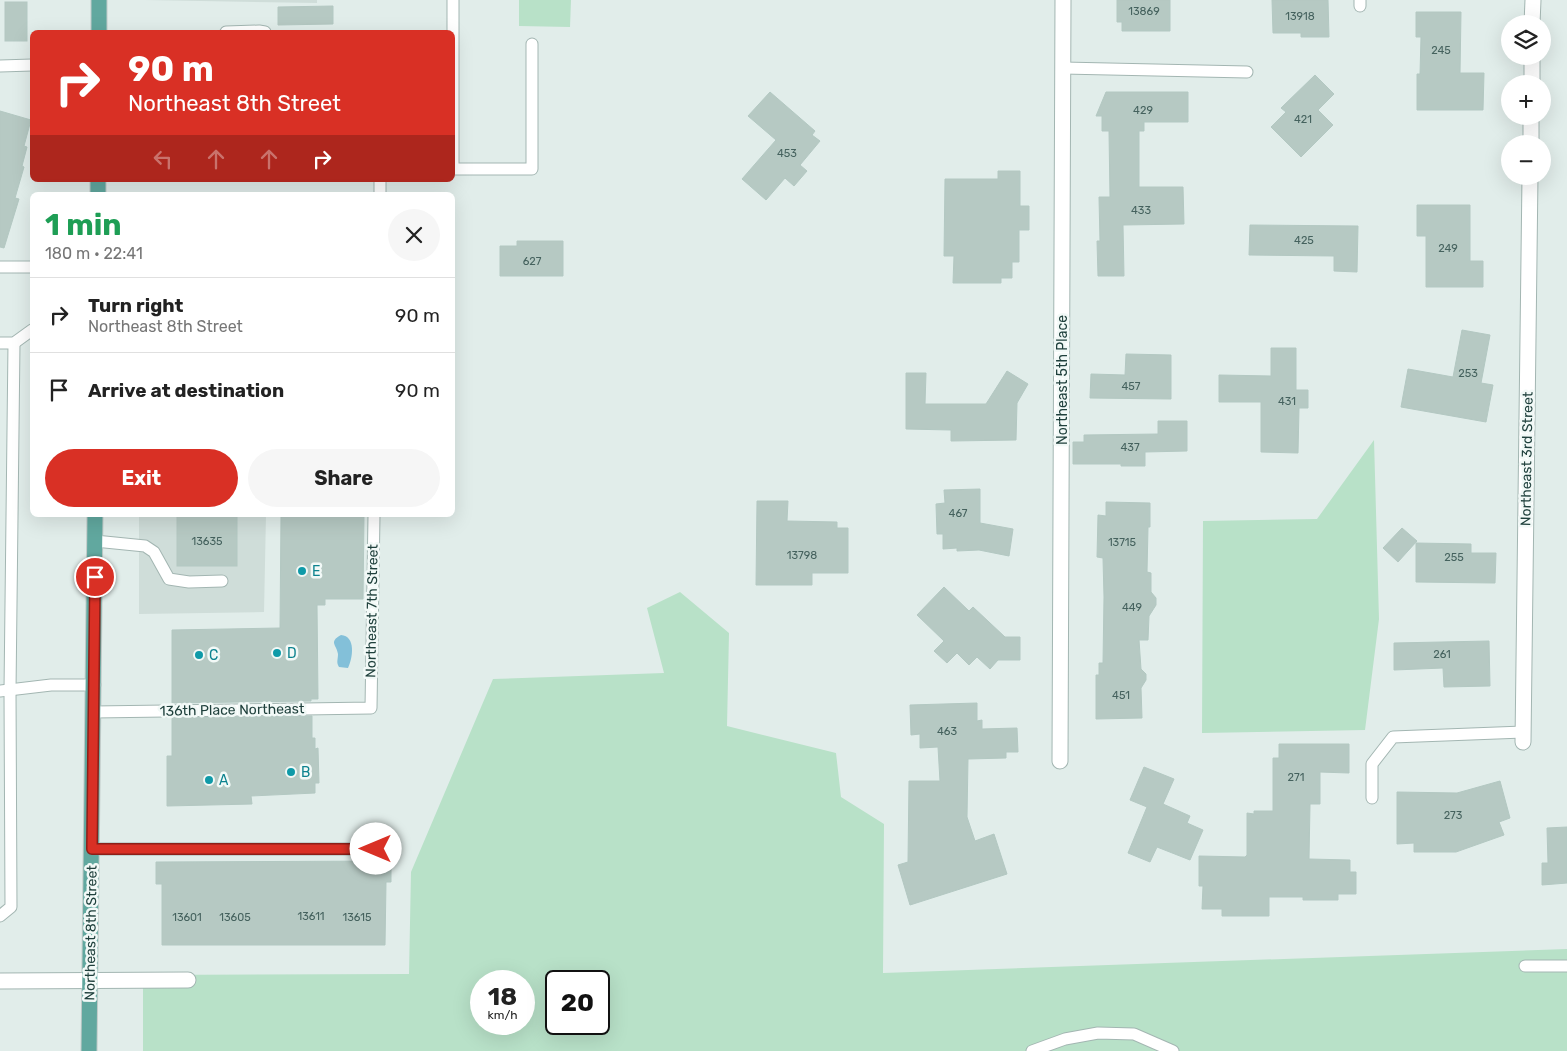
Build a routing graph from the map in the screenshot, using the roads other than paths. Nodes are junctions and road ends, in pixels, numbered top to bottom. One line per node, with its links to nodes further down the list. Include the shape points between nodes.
1 (100, 0): 6 (main road)
2 (452, 0): 7 (lane)
3 (1063, 0): 11 (street, Northeast 5th Place)
4 (1533, 0): 5 (street)
5 (1532, 15)
6 (100, 30)
7 (452, 30)
8 (532, 44): 13 (lane, via 532,169)
9 (30, 65): 10 (lane)
10 (0, 66)
11 (1063, 68): 12 (lane); 29 (street, Northeast 5th Place)
12 (1247, 72)
13 (455, 169)
14 (1530, 185): 28 (street, Northeast 3rd Street)
15 (0, 267): 16 (lane)
16 (30, 267)
17 (30, 331): 19 (lane)
18 (0, 343): 19 (lane)
19 (14, 343): 25 (lane)
20 (95, 517): 22 (main road, Northeast 8th Street)
21 (374, 517): 26 (lane, Northeast 7th Street)
22 (95, 541): 23 (lane, via 145,546 154,552 169,579); 24 (main road, Northeast 8th Street)
23 (222, 581)
24 (94, 685): 25 (lane, via 51,685); 27 (main road, Northeast 8th Street)
25 (5, 691): 33 (lane, via 11,907)
26 (371, 708): 27 (lane, 136th Place Northeast)
27 (94, 712): 31 (main road, Northeast 8th Street)
28 (1523, 737): 30 (lane, via 1393,738 1372,764)
29 (1060, 761)
30 (1372, 798)
31 (92, 849): 32 (lane); 38 (main road, Northeast 8th Street)
32 (376, 849)
33 (0, 916)
34 (1525, 966): 35 (lane)
35 (1567, 966)
36 (188, 980): 38 (street)
37 (0, 981): 38 (street)
38 (90, 981): 39 (main road, Northeast 8th Street)
39 (89, 1051)
40 (1032, 1051): 41 (lane, via 1098,1032 1134,1034)
41 (1173, 1051)

